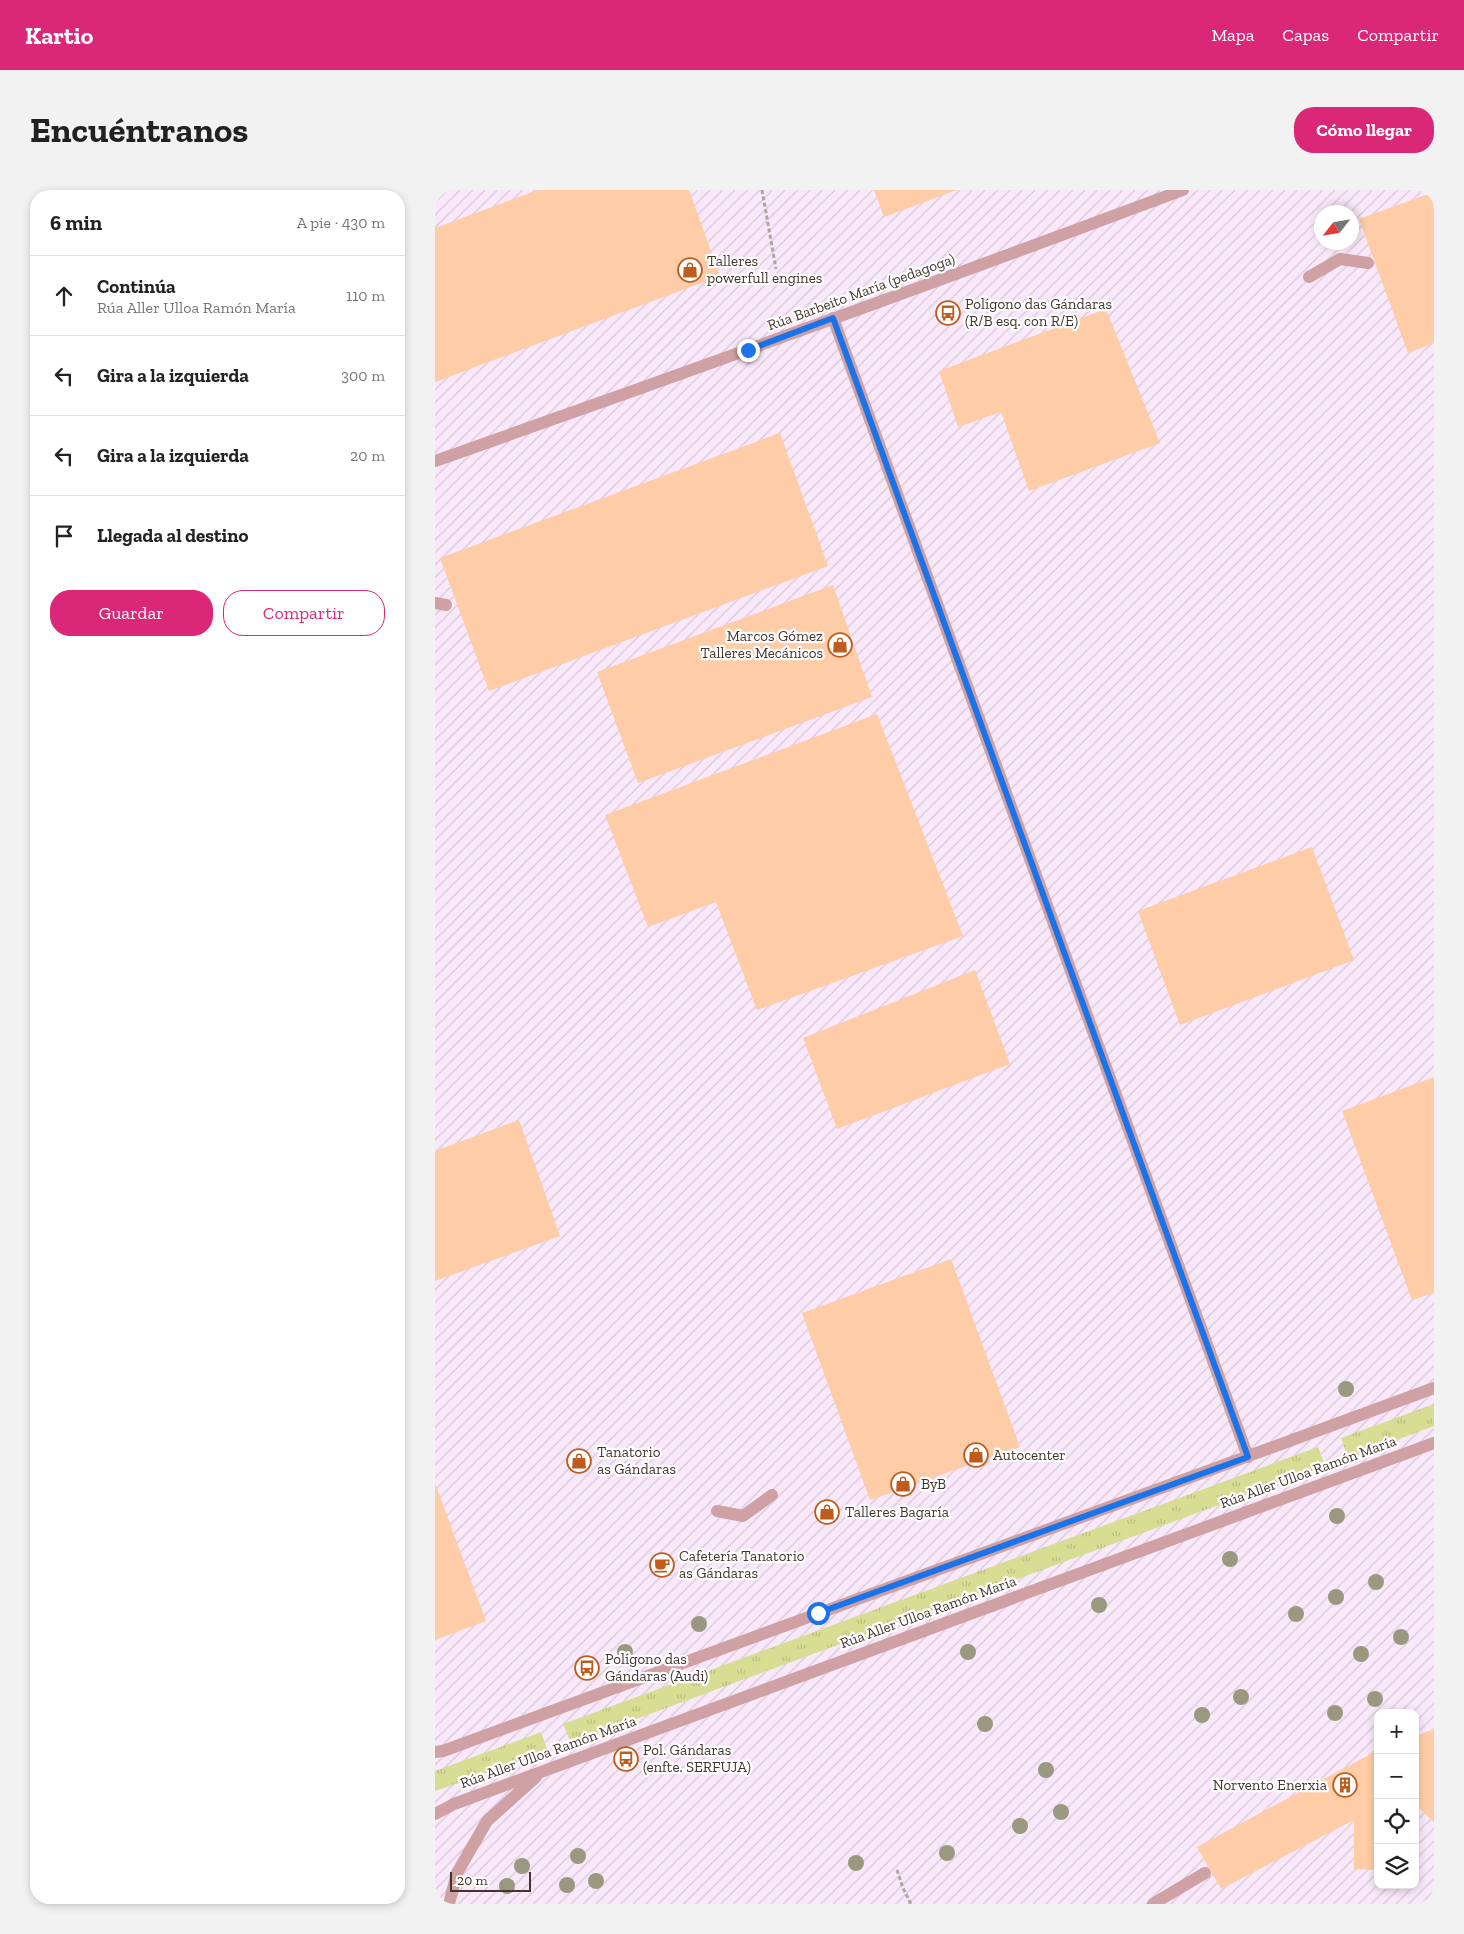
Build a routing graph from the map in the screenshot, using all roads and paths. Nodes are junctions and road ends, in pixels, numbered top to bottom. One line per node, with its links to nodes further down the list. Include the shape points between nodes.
1 (762, 190): 4 (path)
2 (1183, 190): 6 (street, Rúa Barbeito María (pedagoga))
3 (1368, 263): 5 (street, via 1340,259)
4 (776, 269)
5 (1309, 277)
6 (833, 318): 7 (street, Rúa Barbeito María (pedagoga)); 10 (street)
7 (435, 462)
8 (1434, 1388): 10 (street)
9 (1434, 1443): 14 (street, Rúa Aller Ulloa Ramón María)
10 (1248, 1457): 13 (street)
11 (772, 1495): 12 (street, via 743,1516)
12 (717, 1510)
13 (435, 1752)
14 (541, 1772): 15 (street, Rúa Aller Ulloa Ramón María); 18 (street, via 487,1821 457,1873)
15 (435, 1814)
16 (897, 1870): 19 (path)
17 (1205, 1873): 20 (street)
18 (449, 1904)
19 (911, 1904)
20 (1153, 1904)

